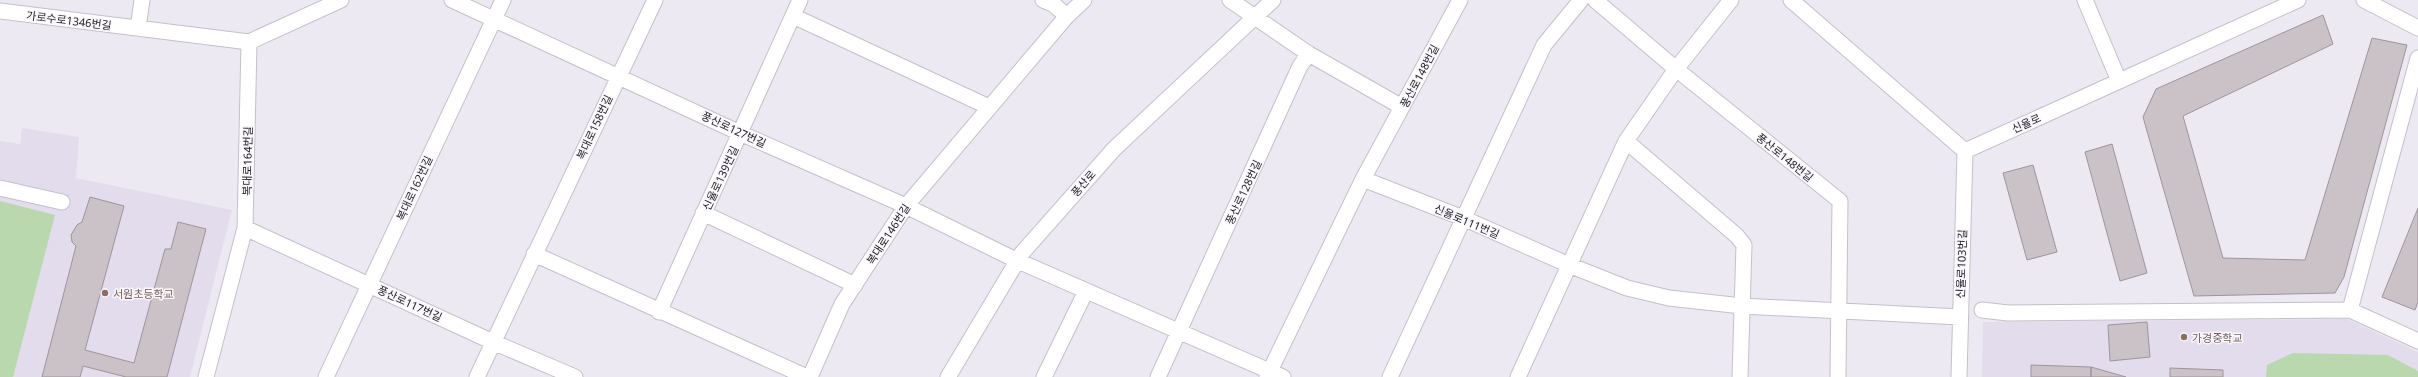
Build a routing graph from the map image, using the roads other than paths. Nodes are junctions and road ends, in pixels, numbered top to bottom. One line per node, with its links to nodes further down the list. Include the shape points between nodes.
1 (142, 0): 24 (street)
2 (341, 0): 26 (street)
3 (452, 0): 23 (street, 풍산로127번길)
4 (503, 0): 23 (street, 복대로162번길)
5 (655, 0): 30 (street, 복대로158번길)
6 (800, 0): 20 (street, 신율로139번길)
7 (1043, 0): 21 (street, via 1053,4)
8 (1084, 0): 21 (street, 복대로146번길)
9 (1230, 0): 22 (street)
10 (1273, 0): 22 (street, 풍산로)
11 (1460, 0): 33 (street, 풍산로148번길)
12 (1581, 0): 42 (street, via 1544,45)
13 (1595, 0): 29 (street, 풍산로148번길)
14 (1731, 0): 29 (street)
15 (1791, 0): 36 (street)
16 (2085, 0): 31 (street)
17 (2298, 0): 31 (street, 신율로)
18 (2364, 0): 25 (street)
19 (4, 8): 24 (street, 가로수로1346번길)
20 (793, 16): 32 (street); 34 (street, 신율로139번길)
21 (1067, 16): 32 (street, 복대로146번길)
22 (1254, 18): 27 (street); 45 (street, 풍산로, via 1114,149)
23 (493, 19): 30 (street, 풍산로127번길); 47 (street, 복대로162번길)
24 (138, 28): 26 (street, 가로수로1346번길)
25 (2418, 28)
26 (249, 42): 43 (street, 복대로164번길)
27 (1309, 54): 33 (street); 56 (street, 풍산로128번길, via 1300,66)
28 (2418, 58): 52 (street)
29 (1676, 69): 35 (street); 54 (street, 풍산로148번길, via 1840,201)
30 (619, 75): 34 (street, 풍산로127번길); 44 (street, 복대로158번길)
31 (2119, 81): 36 (street, 신율로)
32 (990, 107): 40 (street, 복대로146번길)
33 (1402, 107): 37 (street, 풍산로148번길)
34 (740, 133): 40 (street, 풍산로127번길); 41 (street, 신율로139번길)
35 (1626, 141): 46 (street); 50 (street, via 1737,236 1744,245)
36 (1965, 151): 55 (street, 신율로103번길)
37 (1363, 179): 42 (street, 신율로111번길); 59 (street)
38 (0, 188): 39 (street)
39 (62, 202)
40 (906, 206): 45 (street, 풍산로127번길); 48 (street, 복대로146번길)
41 (703, 213): 48 (street); 53 (street, 신율로139번길)
42 (1463, 218): 46 (street, 신율로111번길); 69 (street)
43 (245, 228): 47 (street, 풍산로117번길); 61 (street, 복대로164번길)
44 (534, 254): 53 (street); 58 (street, 복대로158번길)
45 (1016, 260): 49 (street); 66 (street, 풍산로)
46 (1569, 265): 50 (street, 신율로111번길, via 1627,288 1670,298); 60 (street)
47 (369, 283): 58 (street, 풍산로117번길); 62 (street, 복대로162번길)
48 (855, 285): 65 (street, 복대로146번길, via 842,304)
49 (1086, 291): 56 (street); 67 (street)
50 (1742, 306): 54 (street, 신율로111번길); 70 (street)
51 (1982, 310): 52 (street, via 2008,313)
52 (2350, 310): 57 (street)
53 (659, 312): 65 (street, 복대로146번길)
54 (1838, 312): 55 (street, 신율로111번길); 71 (street, 풍산로148번길)
55 (1960, 317): 72 (street, 신율로103번길)
56 (1178, 331): 59 (street); 68 (street, 풍산로128번길)
57 (2418, 341)
58 (492, 342): 63 (street, 복대로158번길); 64 (street, 풍산로117번길)
59 (1273, 375)
60 (1523, 375)
61 (206, 377)
62 (326, 377)
63 (477, 377)
64 (575, 377)
65 (809, 377)
66 (948, 377)
67 (1044, 377)
68 (1158, 377)
69 (1390, 377)
70 (1740, 377)
71 (1838, 377)
72 (1960, 377)

